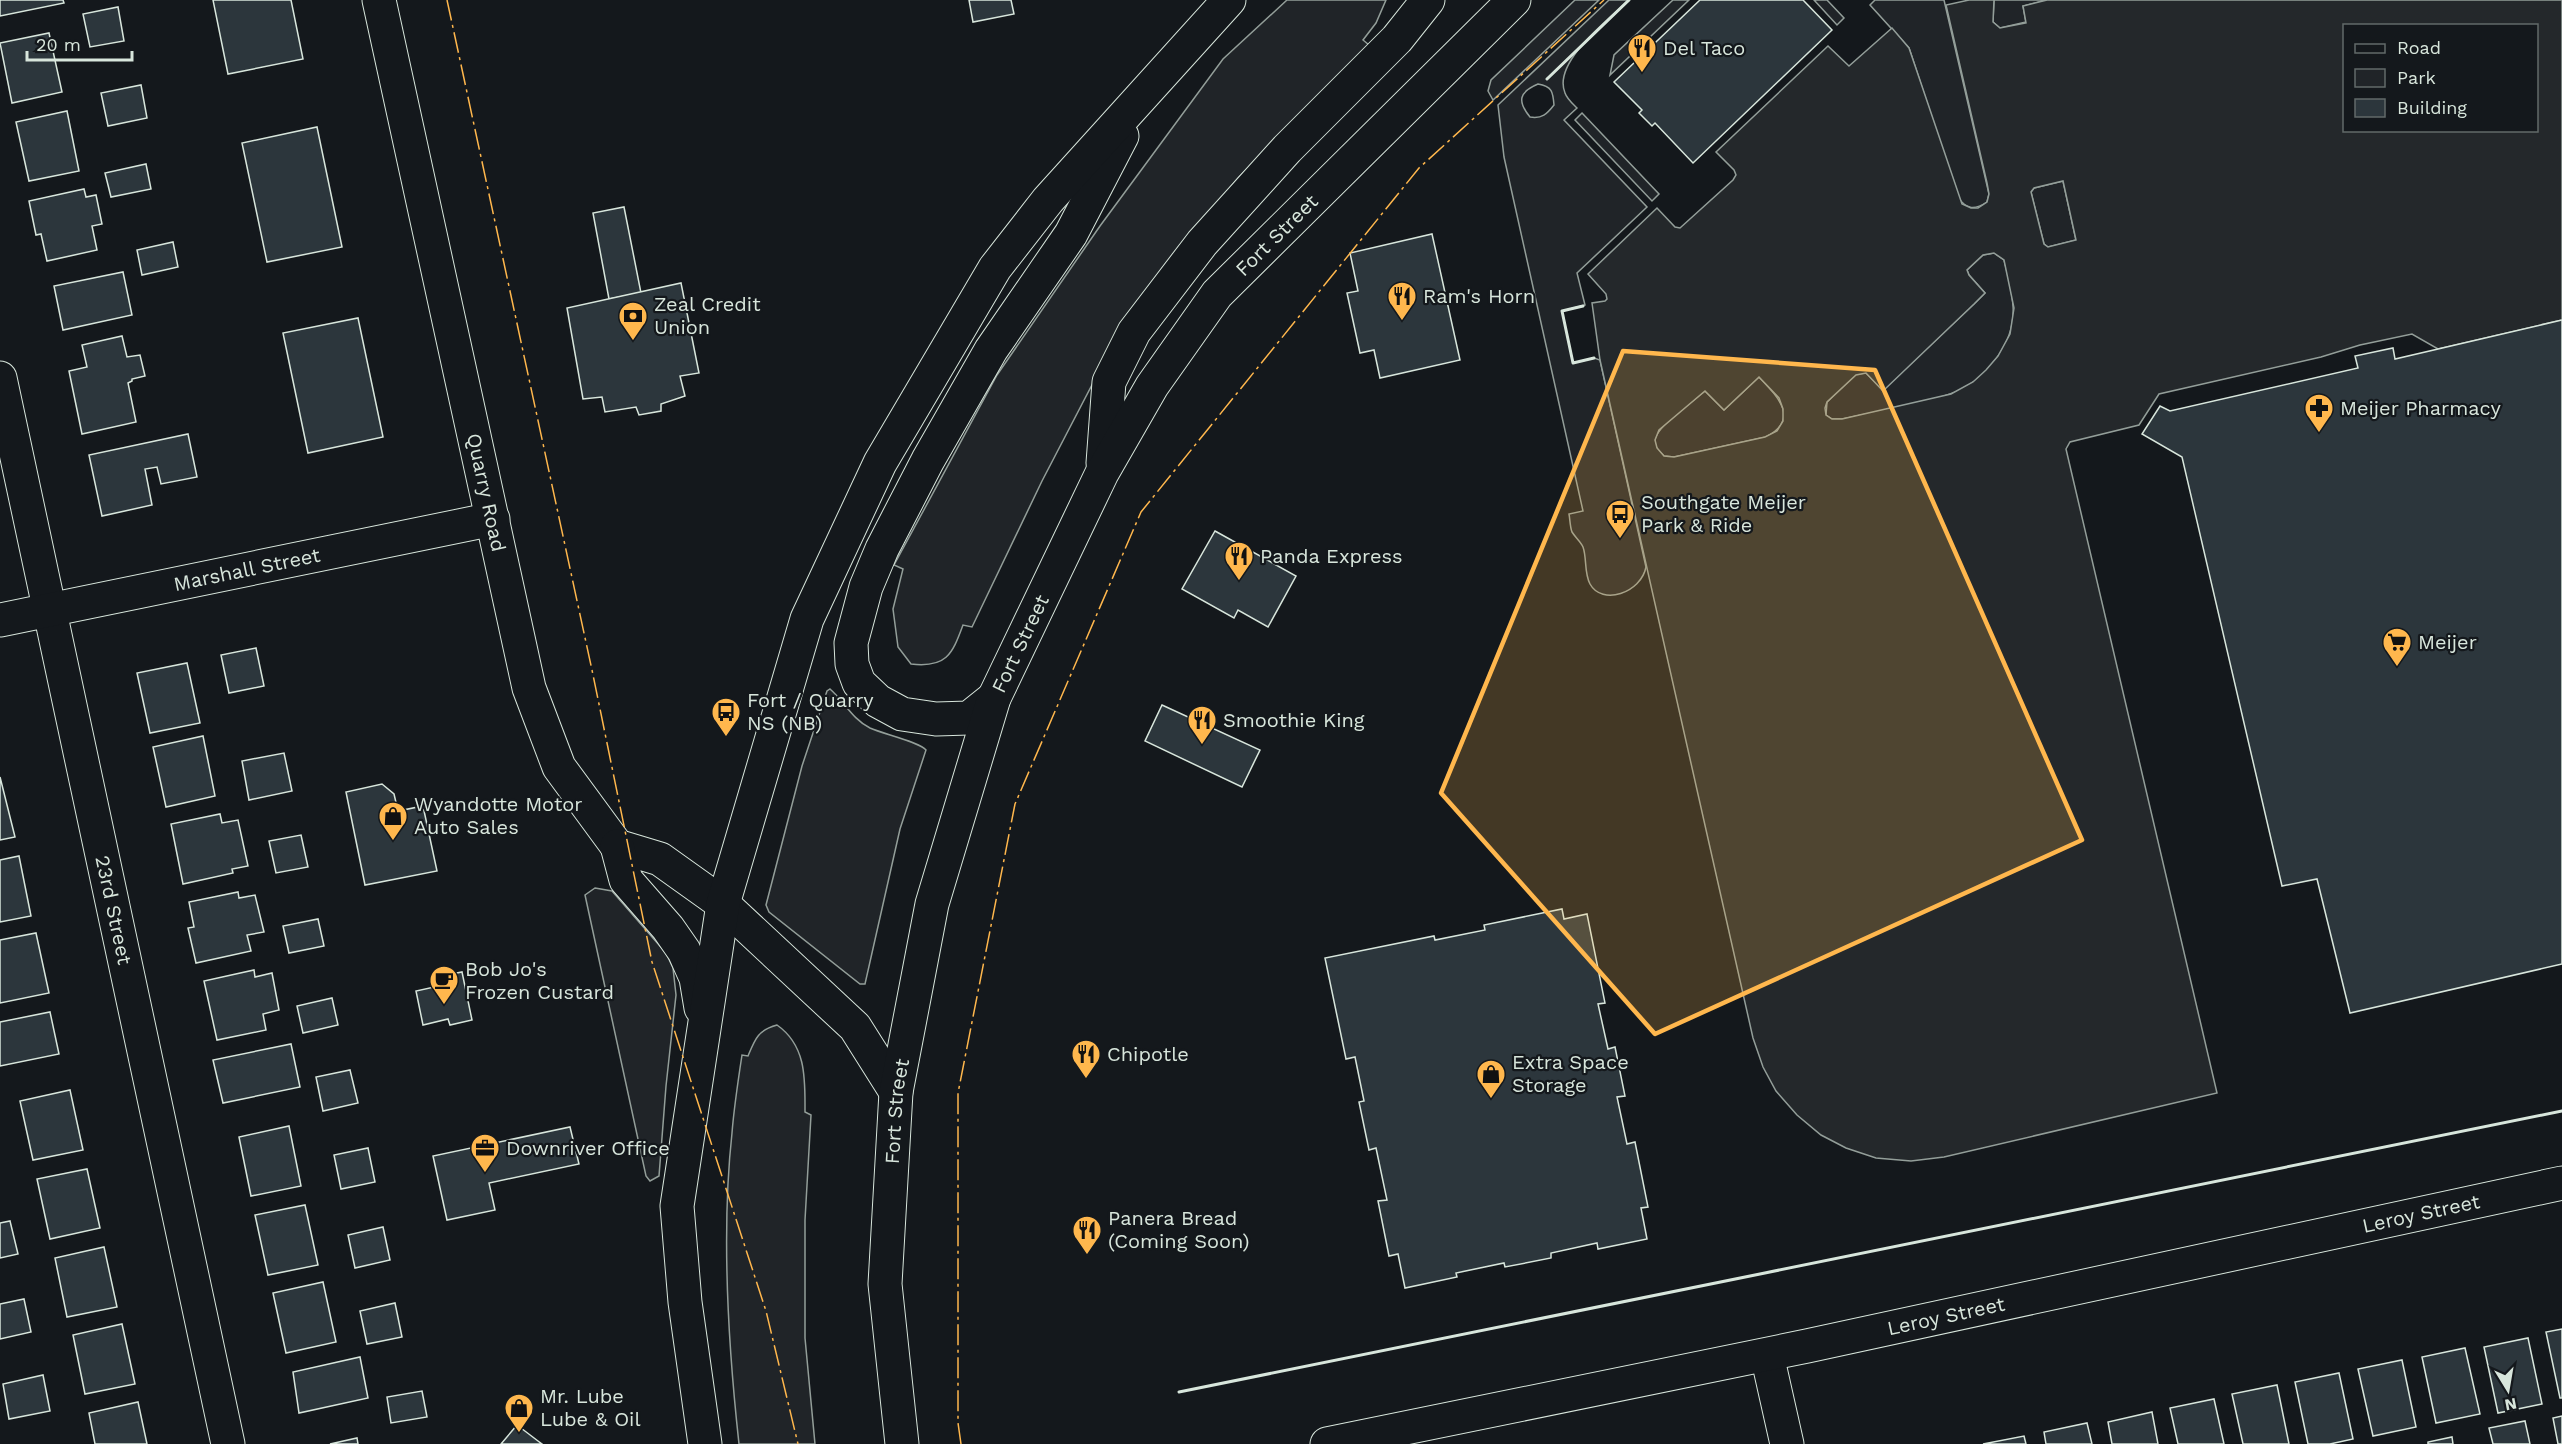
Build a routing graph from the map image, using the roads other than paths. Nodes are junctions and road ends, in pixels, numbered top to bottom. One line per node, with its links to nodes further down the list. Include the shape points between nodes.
1 (379, 0): 8 (main road, Quarry Road)
2 (1229, 0): 5 (main road)
3 (1428, 0): 7 (main road, via 1397,39 1287,149 1202,243 1134,332 1109,382)
4 (1514, 0): 7 (main road, Fort Street, via 1217,294 1152,386)
5 (1143, 95): 11 (main road, via 1071,234 991,350 928,460 866,587 851,643 852,664 859,683 878,701 902,714 969,718); 13 (main road, via 1048,200 995,268 880,463 807,619)
6 (0, 378): 9 (main road, 23rd Street)
7 (1102, 473): 11 (main road, Fort Street)
8 (493, 519): 9 (main road, Marshall Street); 12 (main road, Quarry Road, via 529,688 555,757)
9 (51, 610): 10 (main road, Marshall Street); 18 (main road, 23rd Street)
10 (0, 620)
11 (994, 698): 15 (main road, Fort Street, via 932,904)
12 (617, 846): 13 (main road, via 660,859); 14 (main road, via 626,880 684,951 696,978)
13 (723, 903): 14 (main road); 15 (main road, via 855,1027)
14 (704, 1027): 19 (main road, via 677,1206 685,1302)
15 (896, 1092): 20 (main road, Fort Street, via 885,1284)
16 (2562, 1183): 17 (main road, Leroy Street)
17 (1767, 1355): 21 (main road, Leroy Street); 22 (main road)
18 (228, 1444)
19 (705, 1444)
20 (902, 1444)
21 (1328, 1444)
22 (1787, 1444)

